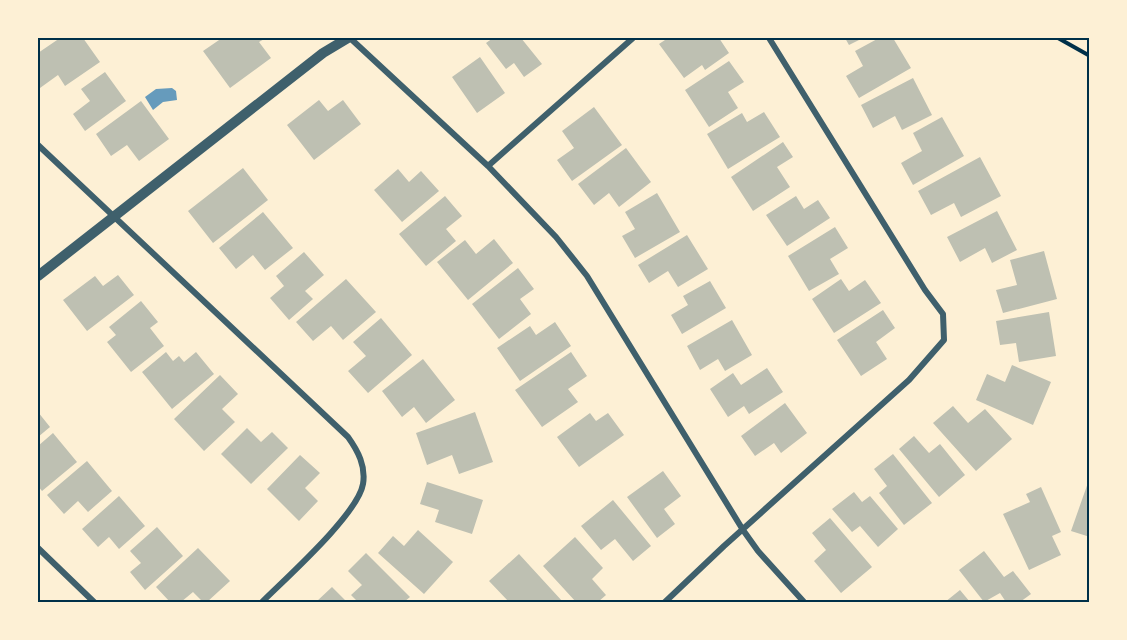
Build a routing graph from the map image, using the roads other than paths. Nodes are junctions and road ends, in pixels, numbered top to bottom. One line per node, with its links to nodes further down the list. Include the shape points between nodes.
1 (349, 38): 5 (street); 6 (street, via 323,52)
2 (633, 38): 5 (street)
3 (769, 38): 8 (street, via 943,314 944,340 909,380)
4 (38, 146): 6 (street)
5 (488, 166): 8 (street, via 556,237 587,276)
6 (113, 218): 7 (street); 11 (street, via 358,450 364,470 355,506)
7 (38, 276)
8 (743, 530): 12 (street); 13 (street)
9 (38, 548): 10 (street)
10 (94, 603)
11 (262, 603)
12 (665, 603)
13 (804, 603)

